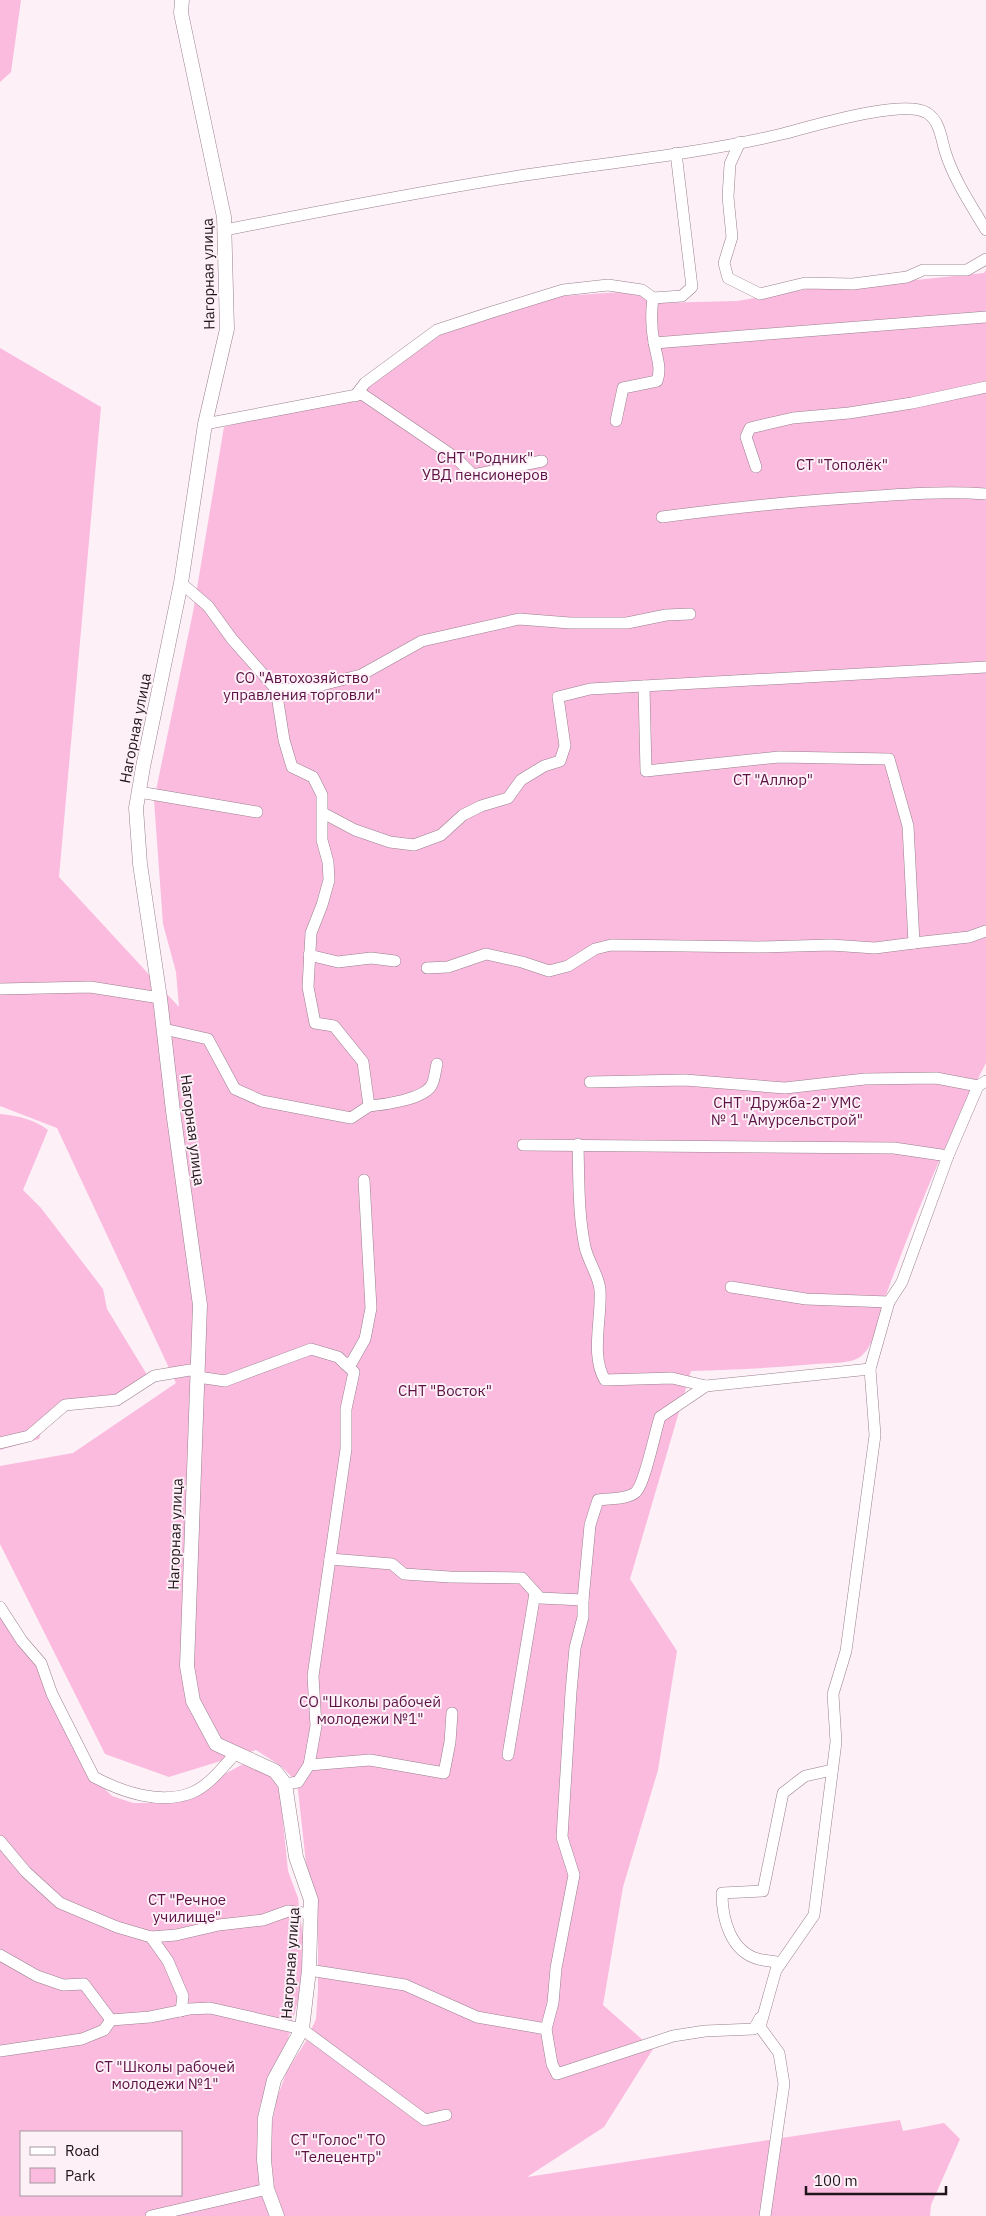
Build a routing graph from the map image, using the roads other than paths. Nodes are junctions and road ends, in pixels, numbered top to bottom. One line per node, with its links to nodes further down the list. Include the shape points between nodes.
1 (182, 0): 4 (street, Нагорная улица)
2 (740, 142): 3 (street); 5 (street, via 883,109 927,112 939,127 956,176); 6 (street, via 730,164 728,196 732,237 724,263 728,278 760,294 804,283 853,284 908,277 923,270 967,270)
3 (676, 153): 4 (street, via 376,200); 7 (street, via 692,287 682,296)
4 (225, 230): 13 (street, Нагорная улица, via 227,329)
5 (986, 230)
6 (986, 259)
7 (654, 298): 9 (street, via 651,314); 11 (street, via 642,290 608,285 563,290 437,330 365,383)
8 (986, 317): 9 (street)
9 (654, 344): 12 (street, via 660,373 658,381 623,388)
10 (986, 387): 15 (street, via 750,428 746,437)
11 (355, 396): 13 (street); 14 (street, via 362,394 456,458 473,475)
12 (616, 421)
13 (205, 424): 18 (street, Нагорная улица)
14 (542, 461)
15 (756, 467)
16 (986, 494): 17 (street, via 843,498 742,506)
17 (662, 517)
18 (181, 583): 22 (street, via 208,606 238,647); 23 (street, Нагорная улица)
19 (690, 614): 22 (street, via 627,623 519,619 422,641 362,675 306,690)
20 (986, 667): 21 (street)
21 (644, 686): 25 (street, via 590,688 558,696 565,746 560,761 544,766 521,780 508,798 463,815 441,836 414,845 390,842 355,830); 27 (street, via 646,771 779,757 889,759 908,826)
22 (276, 689): 25 (street, via 292,767 313,777 322,794)
23 (139, 792): 24 (street); 32 (street, Нагорная улица, via 136,808 140,864)
24 (257, 812)
25 (323, 813): 28 (street, via 322,840 329,880 311,933)
26 (986, 931): 27 (street, via 969,937)
27 (914, 943): 30 (street, via 875,948 611,945 549,972 486,954 448,967)
28 (309, 955): 29 (street, via 338,962 371,958); 37 (street, via 308,987 315,1023 334,1026 363,1062)
29 (395, 960)
30 (427, 968)
31 (0, 989): 32 (street, via 90,987)
32 (160, 998): 33 (street, Нагорная улица)
33 (164, 1029): 37 (street, via 208,1039 236,1089 262,1101 351,1118); 46 (street, Нагорная улица, via 200,1305)
34 (437, 1064): 37 (street, via 432,1086 424,1094 384,1106)
35 (590, 1082): 36 (street, via 685,1080 785,1088 865,1079 936,1078)
36 (982, 1083): 40 (street)
37 (369, 1106)
38 (578, 1144): 39 (street); 40 (street, via 894,1148); 47 (street, via 580,1225 587,1257 600,1289 600,1372 605,1380 672,1378)
39 (523, 1145)
40 (948, 1156): 43 (street, via 902,1282)
41 (364, 1180): 44 (street, via 372,1308 365,1339 352,1362)
42 (732, 1286): 43 (street, via 806,1299)
43 (889, 1302): 45 (street)
44 (345, 1364): 46 (street, via 338,1357 311,1349 225,1381); 49 (street, via 354,1372 346,1409 346,1449)
45 (870, 1369): 47 (street); 57 (street, via 875,1435 846,1651 834,1694 836,1742)
46 (198, 1374): 48 (street, via 190,1370 154,1376 116,1400 65,1405 29,1436); 54 (street, Нагорная улица, via 186,1666 193,1701 216,1744)
47 (706, 1386): 51 (street, via 660,1417 636,1492 598,1500 590,1525)
48 (0, 1443)
49 (330, 1559): 50 (street, via 392,1564 404,1574 522,1578); 56 (street, via 313,1676 316,1726)
50 (535, 1593): 51 (street, via 540,1598); 55 (street)
51 (583, 1600): 69 (street, via 571,1692 562,1837 574,1875)
52 (0, 1607): 54 (street, via 22,1641 41,1662 52,1694 94,1777 157,1799 192,1793)
53 (452, 1713): 56 (street, via 444,1773 370,1760)
54 (235, 1754): 58 (street, Нагорная улица, via 275,1771)
55 (508, 1755)
56 (309, 1764): 58 (street, via 298,1782)
57 (832, 1770): 63 (street, via 814,1915); 63 (street, via 805,1776 783,1793 763,1891 722,1893 728,1932 741,1948 756,1958)
58 (285, 1784): 60 (street, Нагорная улица, via 296,1858 311,1900)
59 (0, 1841): 61 (street, via 26,1872 60,1903 116,1927)
60 (311, 1914): 61 (street, via 288,1911 263,1920); 64 (street, Нагорная улица)
61 (151, 1937): 66 (street, via 168,1960 183,1996)
62 (0, 1955): 67 (street, via 37,1976 63,1986 84,1984)
63 (781, 1963): 65 (street)
64 (310, 1970): 68 (street, Нагорная улица); 69 (street, via 404,1984 477,2017)
65 (764, 2010): 69 (street, via 754,2029 673,2036 557,2074); 75 (street, via 760,2027 778,2053 784,2084)
66 (180, 2011): 67 (street); 68 (street, via 210,2008)
67 (111, 2020): 70 (street, via 104,2030 82,2039)
68 (302, 2029): 71 (street, via 425,2120); 72 (street, Нагорная улица, via 274,2080 266,2118 264,2160)
69 (546, 2029)
70 (0, 2051)
71 (446, 2115)
72 (267, 2190): 73 (street); 74 (street, Нагорная улица)
73 (151, 2216)
74 (277, 2216)
75 (765, 2216)

